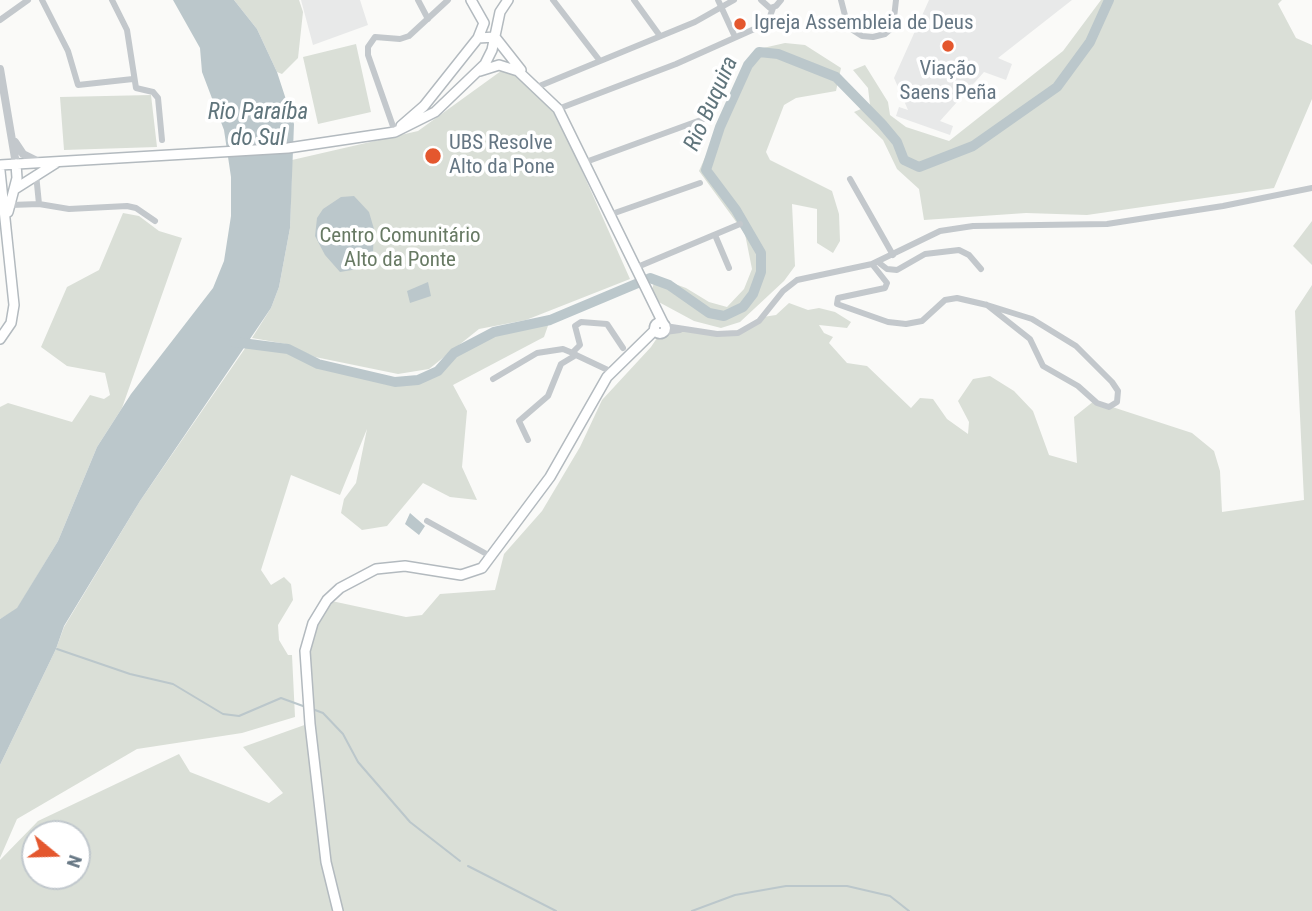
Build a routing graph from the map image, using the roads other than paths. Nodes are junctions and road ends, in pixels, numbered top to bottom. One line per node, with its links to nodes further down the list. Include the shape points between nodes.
1 (28, 0): 20 (street)
2 (42, 0): 30 (street, via 68,51 75,81 81,86)
3 (112, 0): 30 (street, via 127,30)
4 (418, 0): 19 (street)
5 (448, 0): 19 (street)
6 (471, 0): 18 (main road)
7 (508, 0): 17 (main road)
8 (553, 0): 26 (street)
9 (634, 0): 21 (street)
10 (734, 0): 15 (street)
11 (761, 0): 16 (street)
12 (781, 0): 16 (street)
13 (841, 0): 14 (street, via 845,21 862,36 879,36 892,27)
14 (896, 0)
15 (720, 3): 21 (street); 23 (street)
16 (773, 8): 23 (street, via 761,26)
17 (500, 12): 18 (main road, via 491,17); 22 (main road)
18 (482, 13): 24 (main road, via 484,23)
19 (428, 19): 35 (street, via 409,36 375,37 368,47)
20 (0, 20)
21 (660, 36): 26 (street)
22 (495, 37): 24 (main road); 28 (main road, via 489,58); 29 (main road)
23 (735, 37): 33 (street)
24 (478, 38): 25 (main road)
25 (464, 55): 28 (main road, via 462,68); 35 (main road, via 424,106)
26 (600, 61): 31 (street)
27 (0, 69): 32 (street)
28 (476, 74): 29 (main road, via 499,65); 35 (main road, via 435,113)
29 (527, 77): 31 (main road)
30 (133, 79): 37 (street, via 139,90 158,98)
31 (537, 87): 33 (main road)
32 (3, 106): 36 (street)
33 (558, 108): 40 (main road)
34 (709, 117): 40 (street)
35 (394, 132): 39 (main road, via 318,144)
36 (14, 139): 38 (street, via 23,154); 41 (street)
37 (162, 140)
38 (39, 162): 39 (main road); 41 (main road)
39 (59, 162): 44 (main road)
40 (583, 163): 51 (main road)
41 (16, 164): 42 (main road); 48 (main road)
42 (0, 165)
43 (0, 171): 52 (main road)
44 (36, 173): 48 (main road); 49 (street)
45 (850, 178): 56 (street)
46 (700, 183): 51 (street)
47 (1312, 188): 56 (street, via 1107,224 954,228 916,240)
48 (15, 189): 50 (main road)
49 (39, 204): 50 (street); 53 (street, via 69,209 127,206)
50 (11, 205): 52 (main road)
51 (609, 215): 60 (main road)
52 (7, 217): 63 (main road, via 14,305 11,323)
53 (155, 221)
54 (740, 224): 55 (street)
55 (715, 234): 58 (street); 60 (street)
56 (893, 255): 57 (street)
57 (875, 263): 59 (street, via 897,270 925,254 959,250); 61 (street, via 887,283 885,288 838,298 837,304 906,324 926,319 949,299); 62 (street, via 797,280 759,321 738,333)
58 (729, 268)
59 (981, 269)
60 (636, 271): 62 (main road)
61 (987, 305): 61 (street, via 1032,319 1068,340 1112,382 1118,391 1117,402 1109,407 1097,403 1043,366 1030,339)
62 (661, 328): 66 (main road)
63 (1, 338)
64 (623, 348): 65 (street, via 607,324 581,322 575,326 580,345)
65 (575, 354): 66 (street); 67 (street, via 560,349 537,352); 68 (street, via 559,366 548,396 519,419)
66 (612, 372): 70 (main road, via 556,468)
67 (493, 379)
68 (528, 440)
69 (428, 521): 70 (street)
70 (492, 557): 71 (main road, via 470,574 444,574 405,565 376,569 340,588 313,623 305,663 310,723 326,862)
71 (338, 911)

